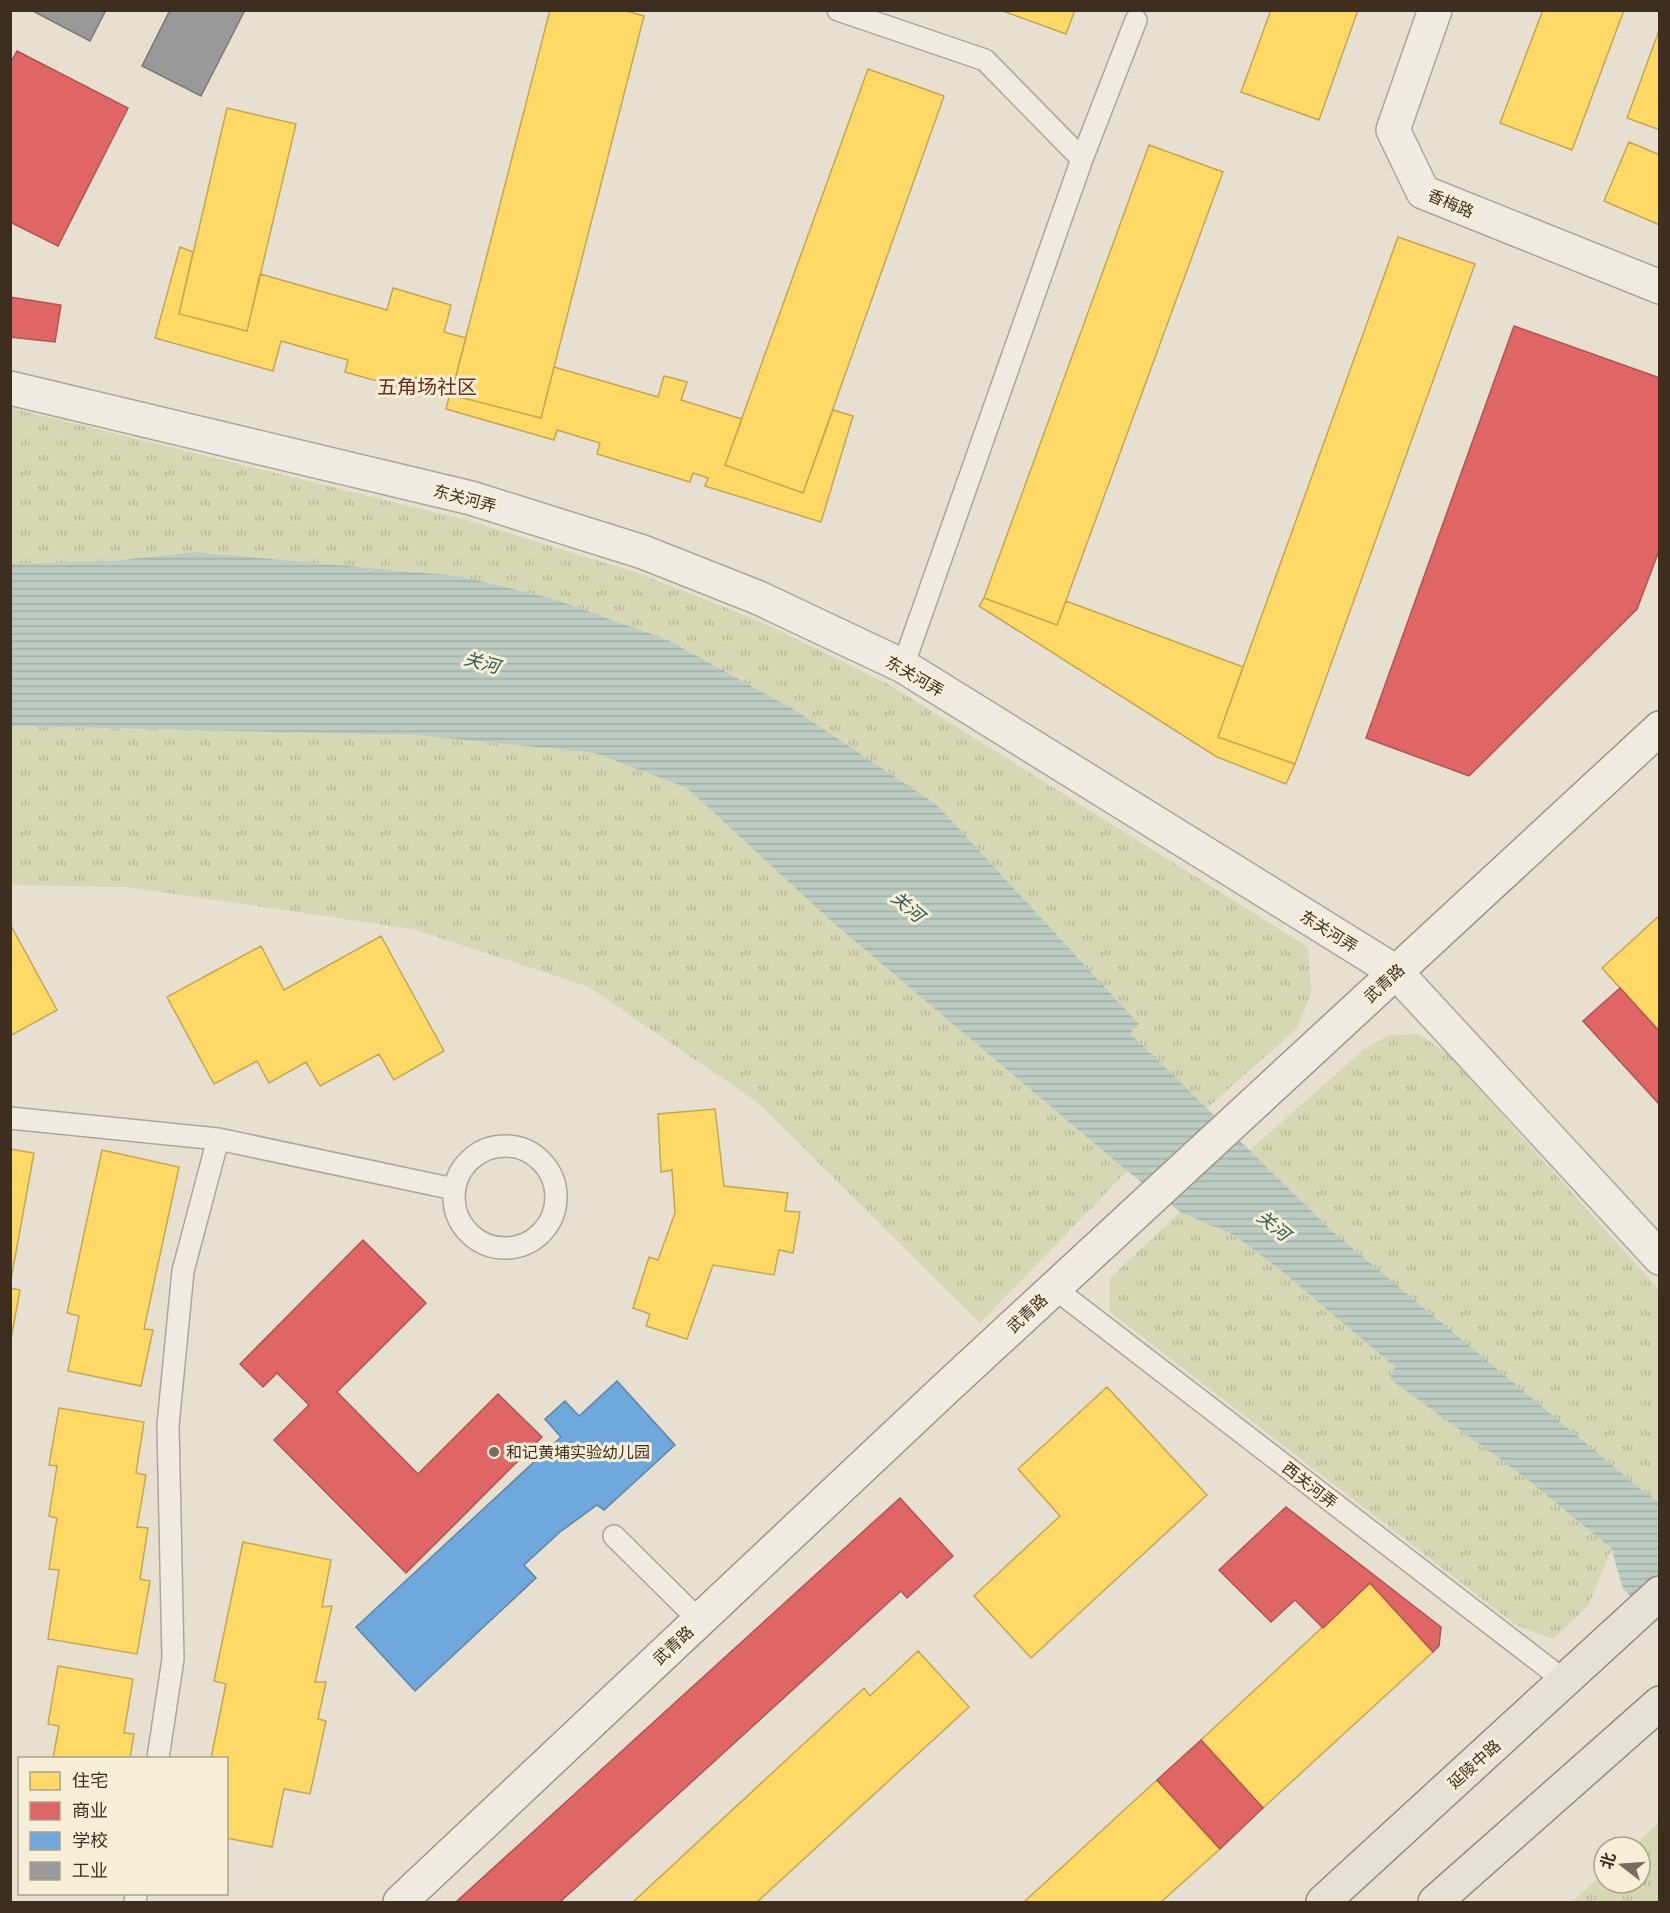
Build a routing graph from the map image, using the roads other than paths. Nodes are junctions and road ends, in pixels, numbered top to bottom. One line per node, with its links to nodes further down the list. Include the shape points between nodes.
1 (838, 10): 4 (lane, via 985,60)
2 (1435, 10): 5 (street, 香梅路, via 1393,130 1423,192)
3 (1136, 20): 4 (lane)
4 (1082, 159): 7 (lane)
5 (1659, 287)
6 (10, 387): 7 (street, 东关河弄, via 459,496 643,552 759,598)
7 (903, 666): 9 (street, 东关河弄)
8 (1659, 728): 9 (street, 武青路)
9 (1396, 972): 13 (street, 东关河弄); 14 (street, 武青路)
10 (10, 1118): 11 (lane)
11 (218, 1139): 12 (lane); 20 (lane, via 183,1271 168,1425 173,1659)
12 (454, 1189): 12 (lane, via 471,1159 502,1145 520,1147 535,1155 555,1182 557,1198 546,1229 519,1247 503,1249 472,1237 461,1223)
13 (1659, 1258)
14 (1054, 1288): 17 (street, 武青路); 18 (lane, 西关河弄)
15 (614, 1536): 17 (lane)
16 (1659, 1593): 18 (main road, 延陵中路)
17 (699, 1620): 21 (street, 武青路)
18 (1566, 1681): 22 (main road, 延陵中路)
19 (1659, 1703): 23 (main road)
20 (158, 1757)
21 (400, 1902)
22 (1323, 1902)
23 (1436, 1902)

